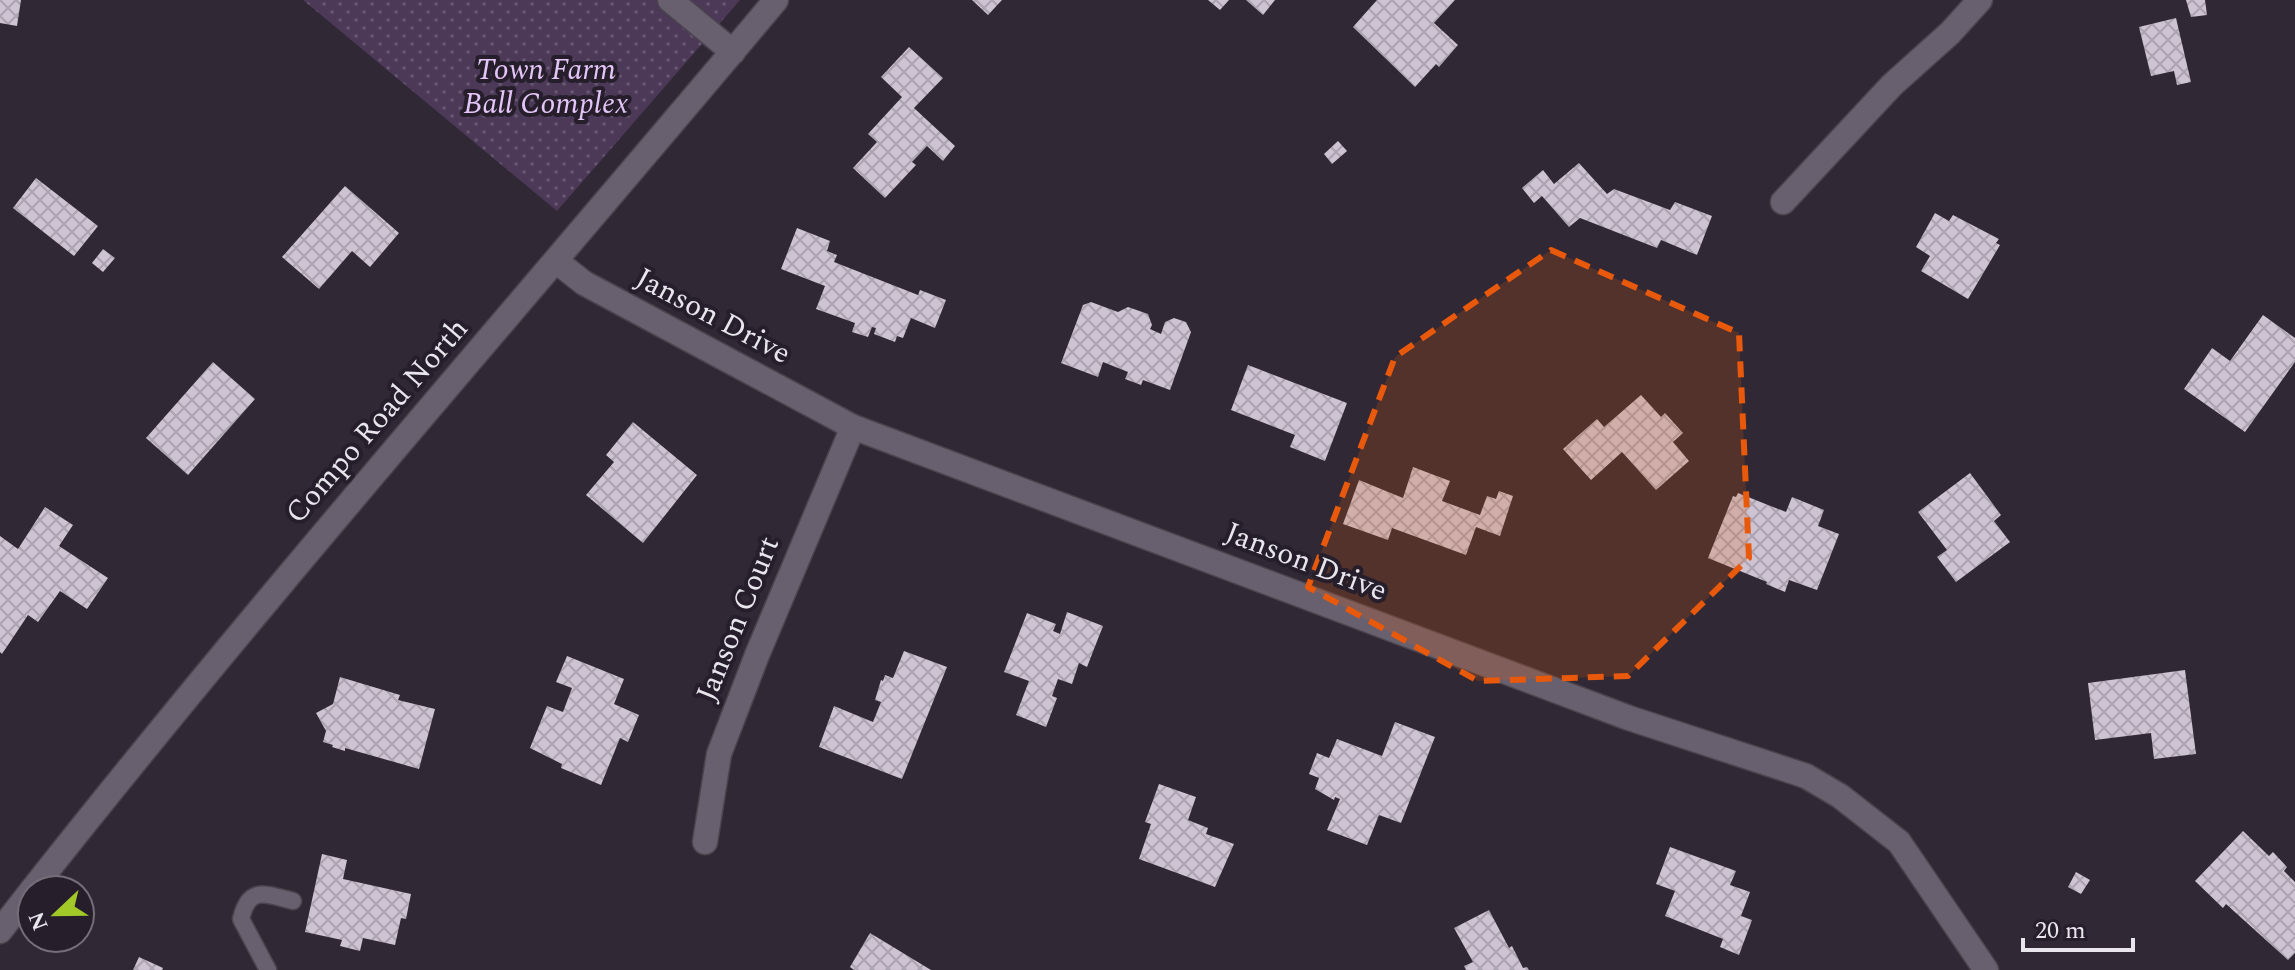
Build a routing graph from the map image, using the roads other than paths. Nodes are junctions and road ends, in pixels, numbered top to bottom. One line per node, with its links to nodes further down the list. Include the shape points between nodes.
1 (670, 0): 4 (street)
2 (776, 0): 4 (street, Compo Road North)
3 (1980, 0): 5 (street)
4 (733, 52): 6 (street, Compo Road North)
5 (1783, 202)
6 (556, 261): 7 (street, Janson Drive, via 584,283); 9 (street, Compo Road North, via 301,559)
7 (853, 427): 8 (street, Janson Court, via 719,754); 14 (street, Janson Drive, via 1629,718 1806,776 1899,842)
8 (705, 842)
9 (45, 874)
10 (293, 901): 13 (lane, via 263,893 244,905 241,919)
11 (16, 910): 12 (street, Compo Road North)
12 (0, 931)
13 (268, 970)
14 (1986, 970)

